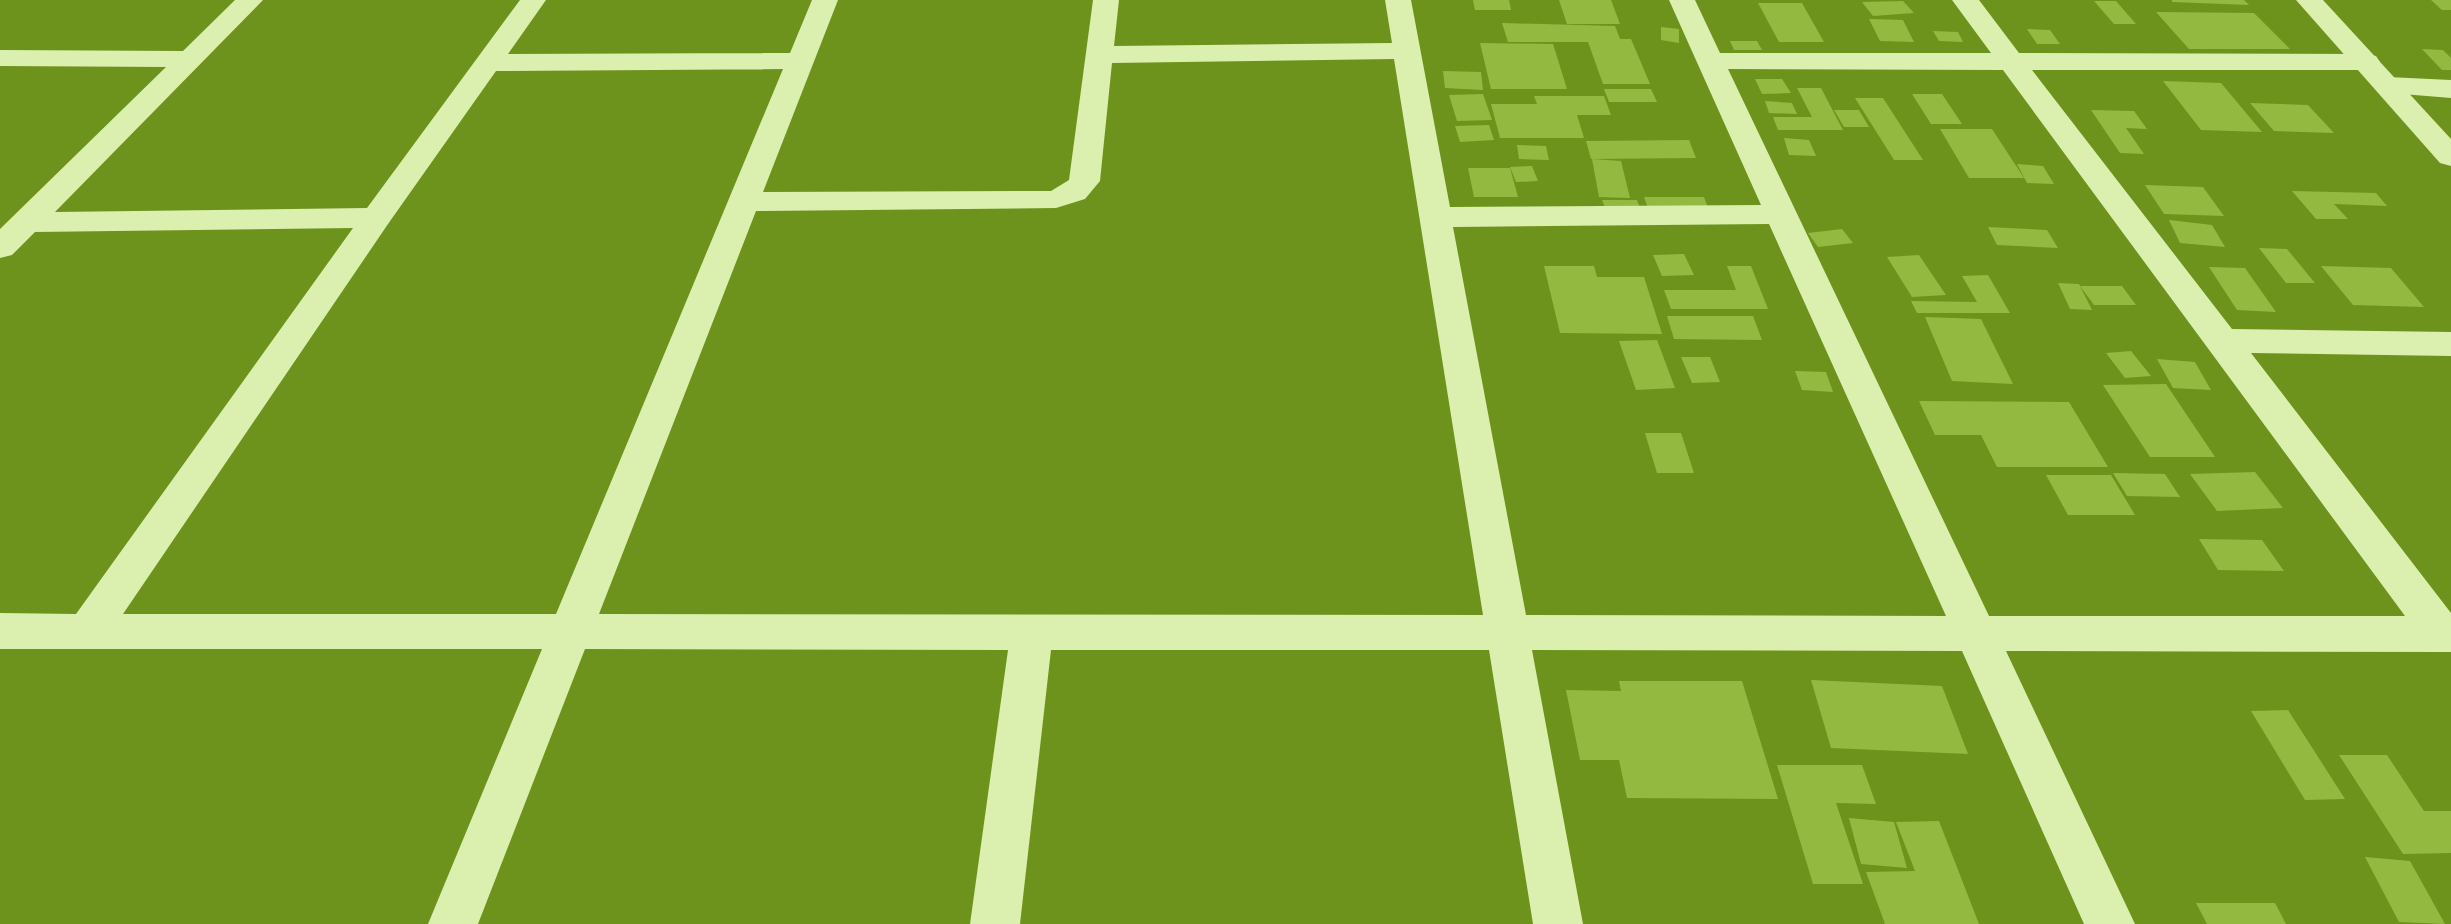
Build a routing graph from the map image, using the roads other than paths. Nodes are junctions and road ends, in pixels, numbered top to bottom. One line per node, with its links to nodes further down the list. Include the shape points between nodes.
1 (250, 0): 12 (street)
2 (533, 0): 17 (street)
3 (825, 0): 13 (street)
4 (1106, 0): 10 (street)
5 (1398, 0): 9 (street)
6 (1682, 0): 14 (street)
7 (1965, 0): 15 (street)
8 (2309, 0): 16 (street)
9 (1406, 51): 10 (street); 23 (street)
10 (1098, 55): 21 (street, via 1084,181 1066,197)
11 (0, 58): 12 (street)
12 (191, 59): 25 (street)
13 (800, 61): 17 (street); 21 (street)
14 (1711, 61): 15 (street); 22 (street)
15 (2011, 61): 16 (street); 27 (street)
16 (2366, 62): 18 (street)
17 (487, 63): 24 (street)
18 (2388, 86): 19 (street); 20 (street)
19 (2451, 89)
20 (2451, 157)
21 (744, 202): 31 (street)
22 (1782, 215): 23 (street); 34 (street)
23 (1435, 217): 33 (street)
24 (376, 218): 25 (street); 30 (street)
25 (25, 222): 26 (street)
26 (0, 248)
27 (2222, 341): 28 (street); 35 (street)
28 (2451, 344)
29 (0, 631): 30 (street)
30 (88, 631): 31 (street)
31 (571, 631): 32 (street); 36 (street)
32 (1032, 632): 33 (street); 37 (street)
33 (1507, 633): 34 (street); 38 (street)
34 (1975, 634): 35 (street); 39 (street)
35 (2447, 634)
36 (453, 924)
37 (995, 924)
38 (1558, 924)
39 (2110, 924)

